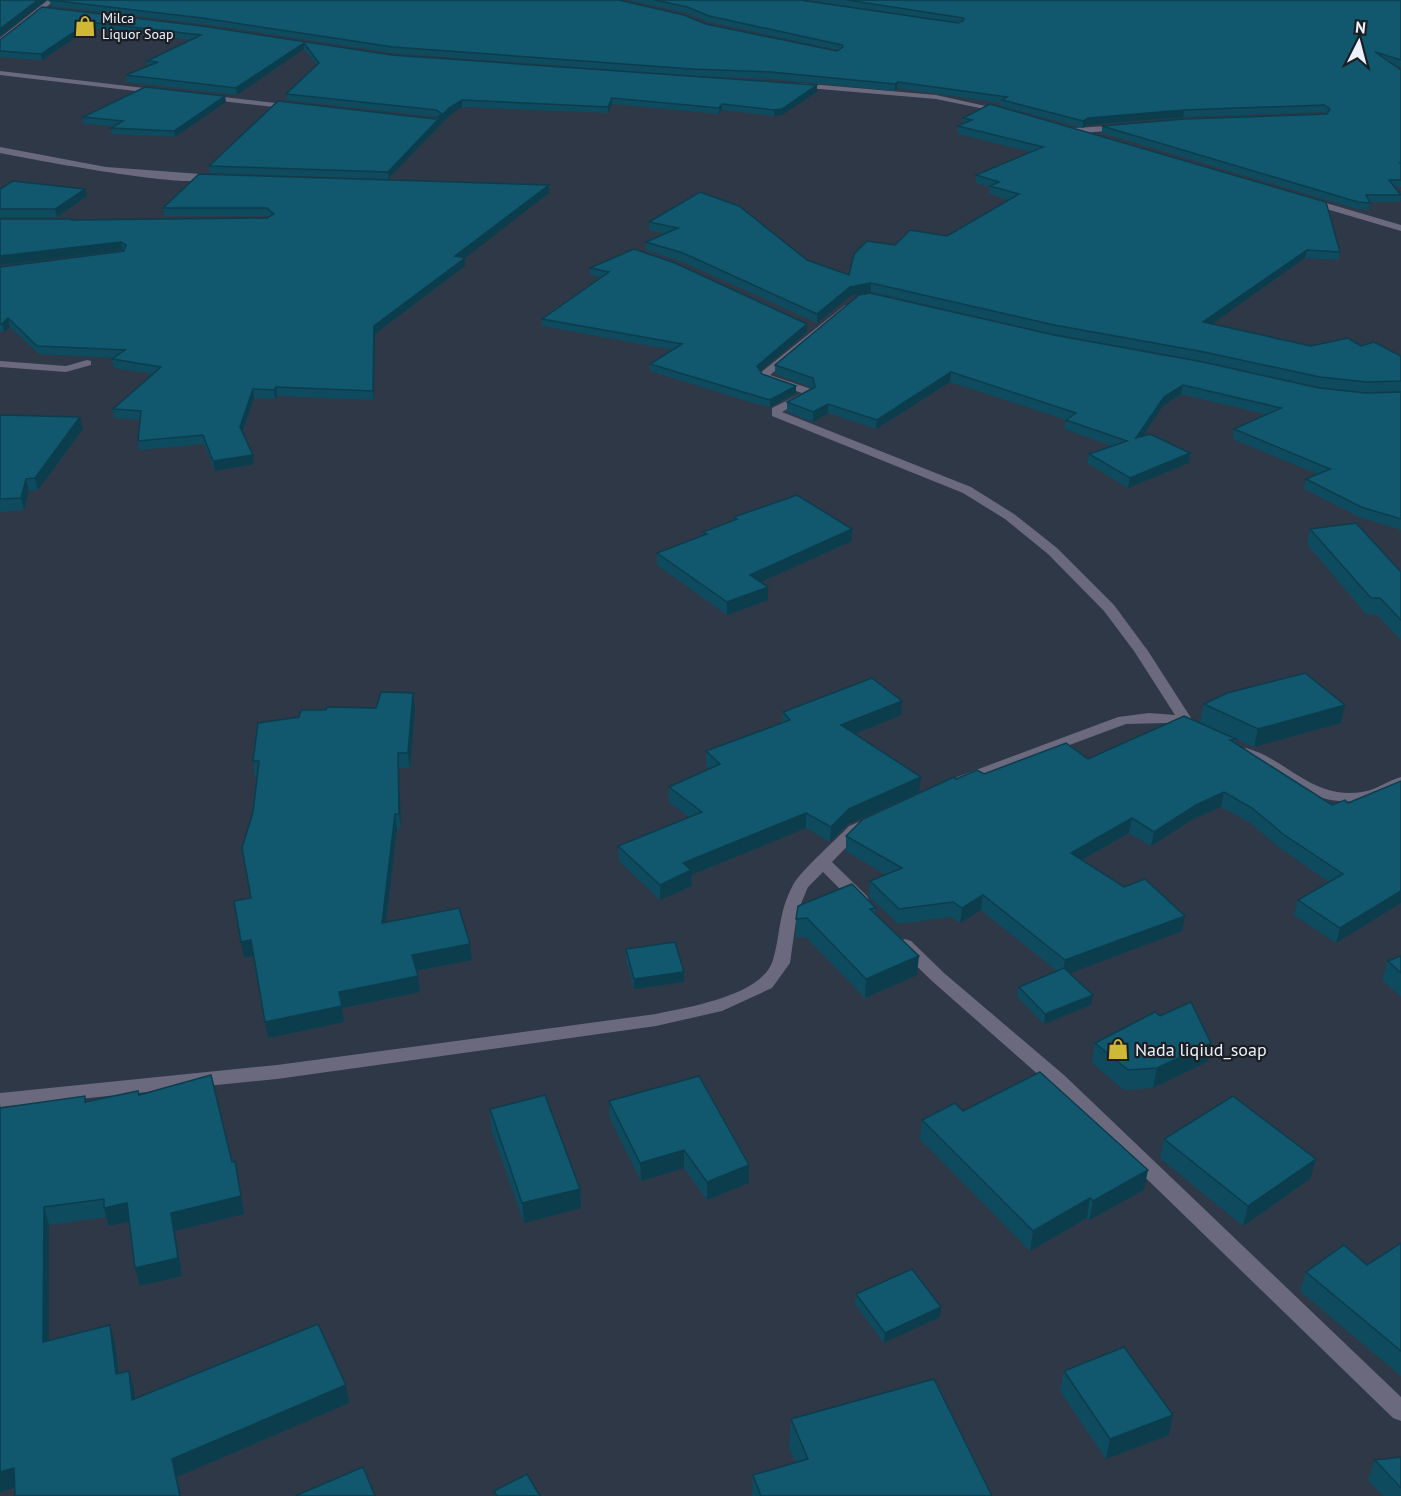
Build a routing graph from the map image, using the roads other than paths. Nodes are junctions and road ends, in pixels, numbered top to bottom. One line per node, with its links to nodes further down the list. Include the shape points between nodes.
1 (52, 0): 2 (street)
2 (41, 9): 3 (street); 4 (street)
3 (52, 10)
4 (0, 42)
5 (0, 73): 7 (street)
6 (793, 85): 10 (street, via 936,98)
7 (170, 93)
8 (192, 96): 9 (street)
9 (301, 108)
10 (1011, 112)
11 (1135, 126): 12 (street, via 1071,130)
12 (1097, 137)
13 (0, 150): 14 (street, via 58,163 176,177)
14 (222, 178)
15 (1300, 198): 16 (street)
16 (1401, 228)
17 (855, 300): 20 (street, via 813,327 764,374 808,394 776,410 776,414 991,503 1090,587 1124,627)
18 (87, 363): 19 (street, via 66,369)
19 (0, 364)
20 (1187, 723): 21 (street); 24 (street, via 1155,717 1123,720)
21 (1207, 733)
22 (1227, 743): 23 (street, via 1334,798 1362,798)
23 (1401, 782)
24 (942, 789)
25 (877, 819): 26 (street, via 855,829)
26 (823, 862): 27 (street); 29 (street, via 801,885 789,913 782,963 766,984 722,1005 656,1020 277,1072)
27 (877, 916)
28 (892, 931): 30 (street, via 938,977 1073,1096)
29 (0, 1100)
30 (1401, 1410)

